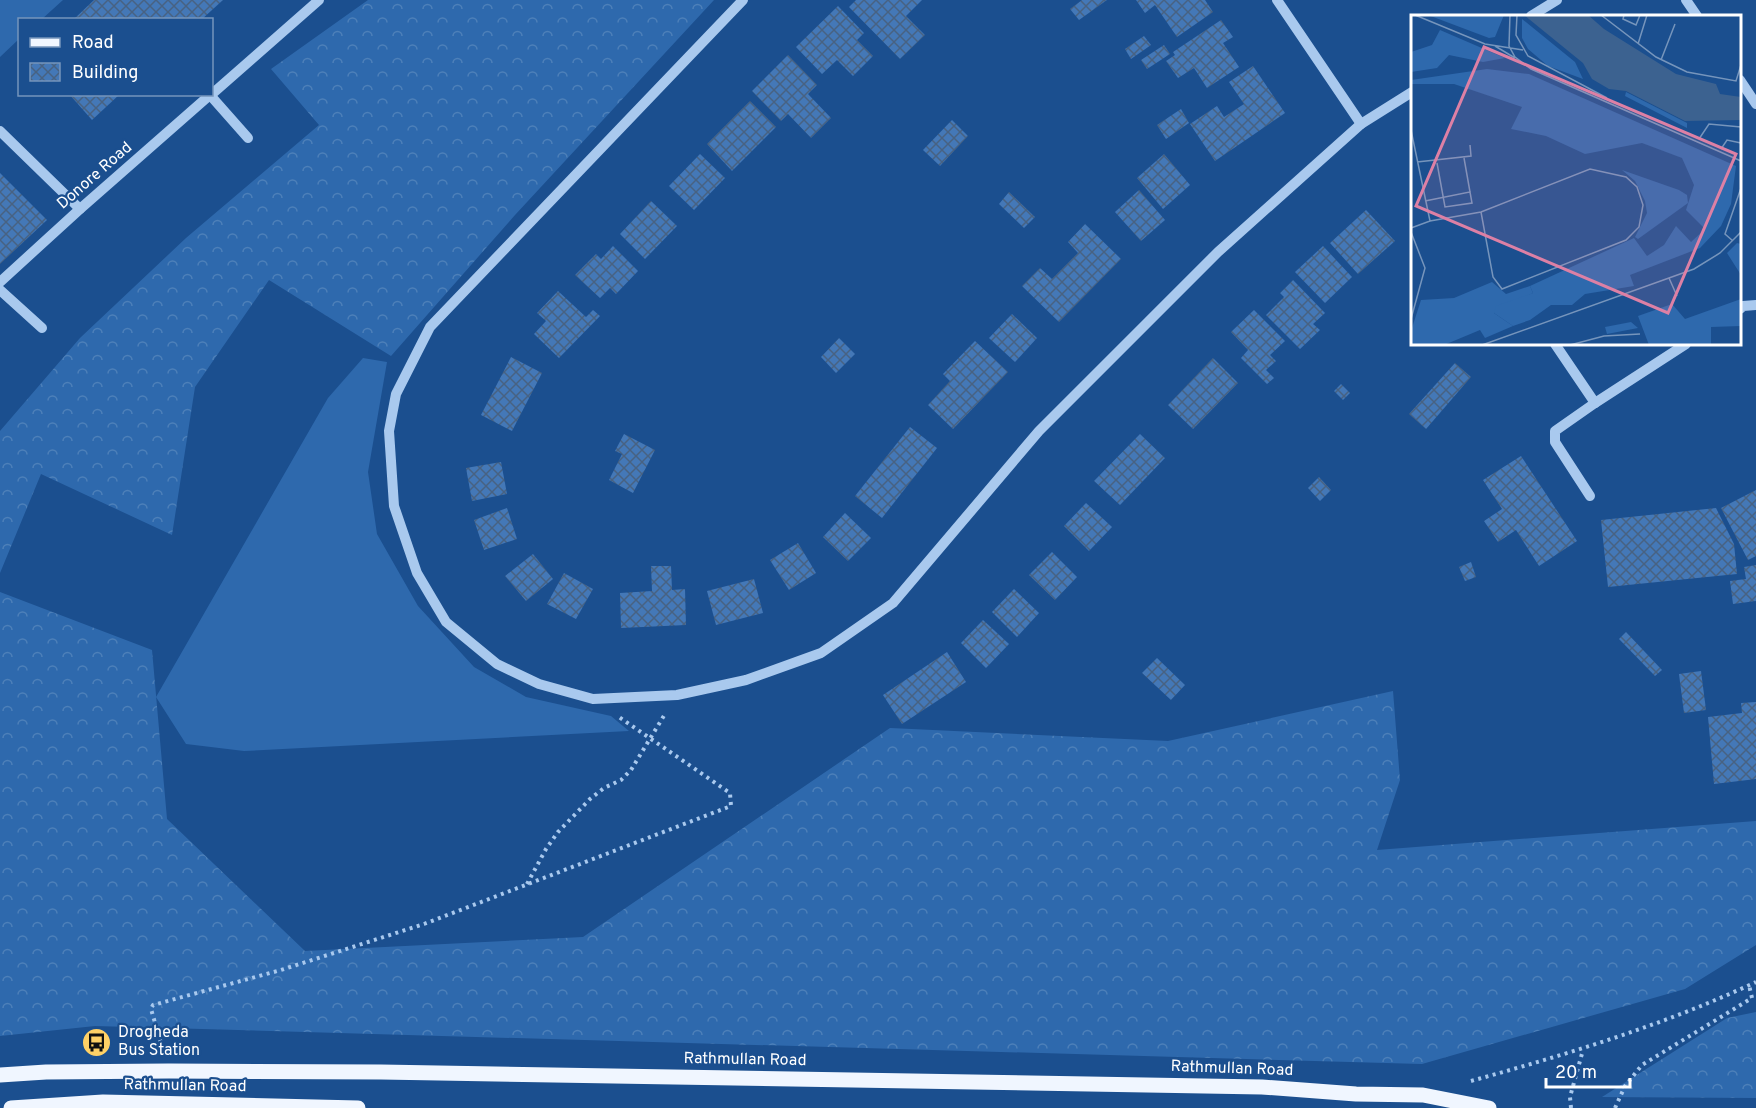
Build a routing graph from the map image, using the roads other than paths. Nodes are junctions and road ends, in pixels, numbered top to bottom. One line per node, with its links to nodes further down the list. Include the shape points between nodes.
1 (319, 0): 9 (street, Donore Road)
2 (743, 0): 14 (street, via 430,327 396,394 389,430 394,506 417,573 446,622 497,664 539,684 593,699 677,695 746,680 820,653 892,603 1039,431 1218,252)
3 (1277, 0): 14 (street)
4 (1557, 0): 6 (street)
5 (1686, 0): 7 (street)
6 (1533, 15)
7 (1696, 15)
8 (1741, 81): 13 (street)
9 (213, 93)
10 (1411, 93): 14 (street)
11 (210, 96): 17 (street, Donore Road)
12 (212, 96): 16 (street)
13 (1754, 98)
14 (1361, 124)
15 (0, 131): 17 (street)
16 (248, 138)
17 (80, 209): 18 (street, Donore Road)
18 (0, 282)
19 (0, 290): 22 (street)
20 (1741, 305): 21 (street)
21 (1756, 305)
22 (42, 328)
23 (1556, 345): 25 (street)
24 (1684, 345): 25 (street)
25 (1594, 403): 26 (street, via 1555,431 1555,442)
26 (1590, 496)
27 (0, 1075): 32 (main road, Rathmullan Road, via 381,1072 1251,1086 1423,1095)
28 (103, 1105): 29 (main road, Rathmullan Road); 30 (main road, Rathmullan Road)
29 (254, 1107): 31 (main road, Rathmullan Road)
30 (11, 1108)
31 (358, 1108)
32 (1489, 1108)

